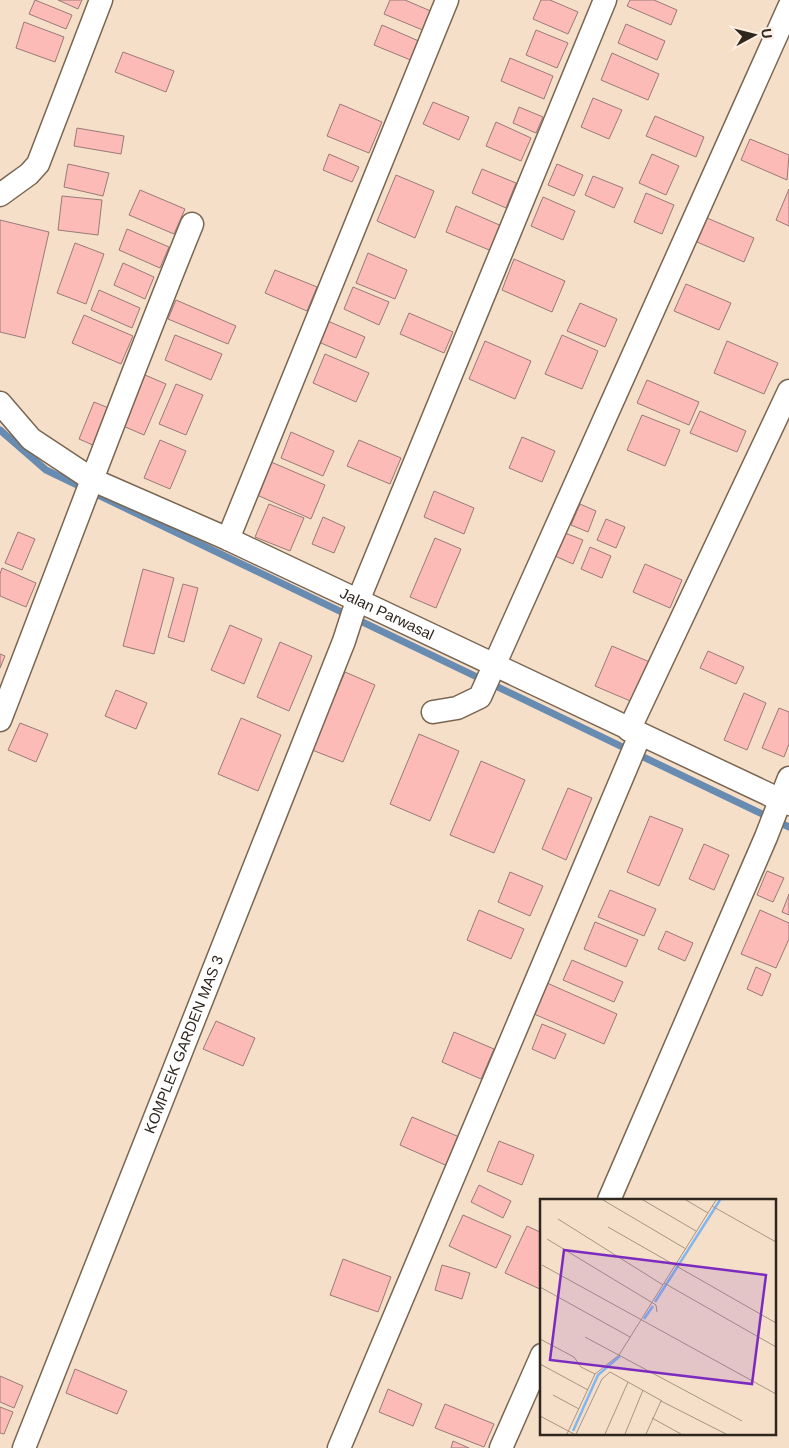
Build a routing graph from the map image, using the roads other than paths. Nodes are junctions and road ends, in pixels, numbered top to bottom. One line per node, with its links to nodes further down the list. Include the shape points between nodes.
1 (101, 0): 5 (street, via 38,164)
2 (447, 0): 10 (street)
3 (605, 0): 11 (street, KOMPLEK GARDEN MAS 3)
4 (789, 6): 12 (street)
5 (0, 195)
6 (192, 224): 9 (street, via 125,389)
7 (789, 391): 15 (street)
8 (0, 403): 9 (street, Jalan Parwasal, via 31,439)
9 (91, 484): 10 (street, Jalan Parwasal); 14 (street)
10 (228, 540): 11 (street, Jalan Parwasal)
11 (355, 607): 12 (street, Jalan Parwasal); 20 (street, KOMPLEK GARDEN MAS 3)
12 (492, 671): 13 (street, via 480,697 457,708); 15 (street, Jalan Parwasal)
13 (433, 712)
14 (0, 720)
15 (635, 732): 17 (street, Jalan Parwasal); 21 (street, via 627,767)
16 (789, 778): 17 (street)
17 (782, 804): 18 (street)
18 (609, 1199)
19 (540, 1360): 22 (street)
20 (24, 1448)
21 (339, 1448)
22 (501, 1448)

